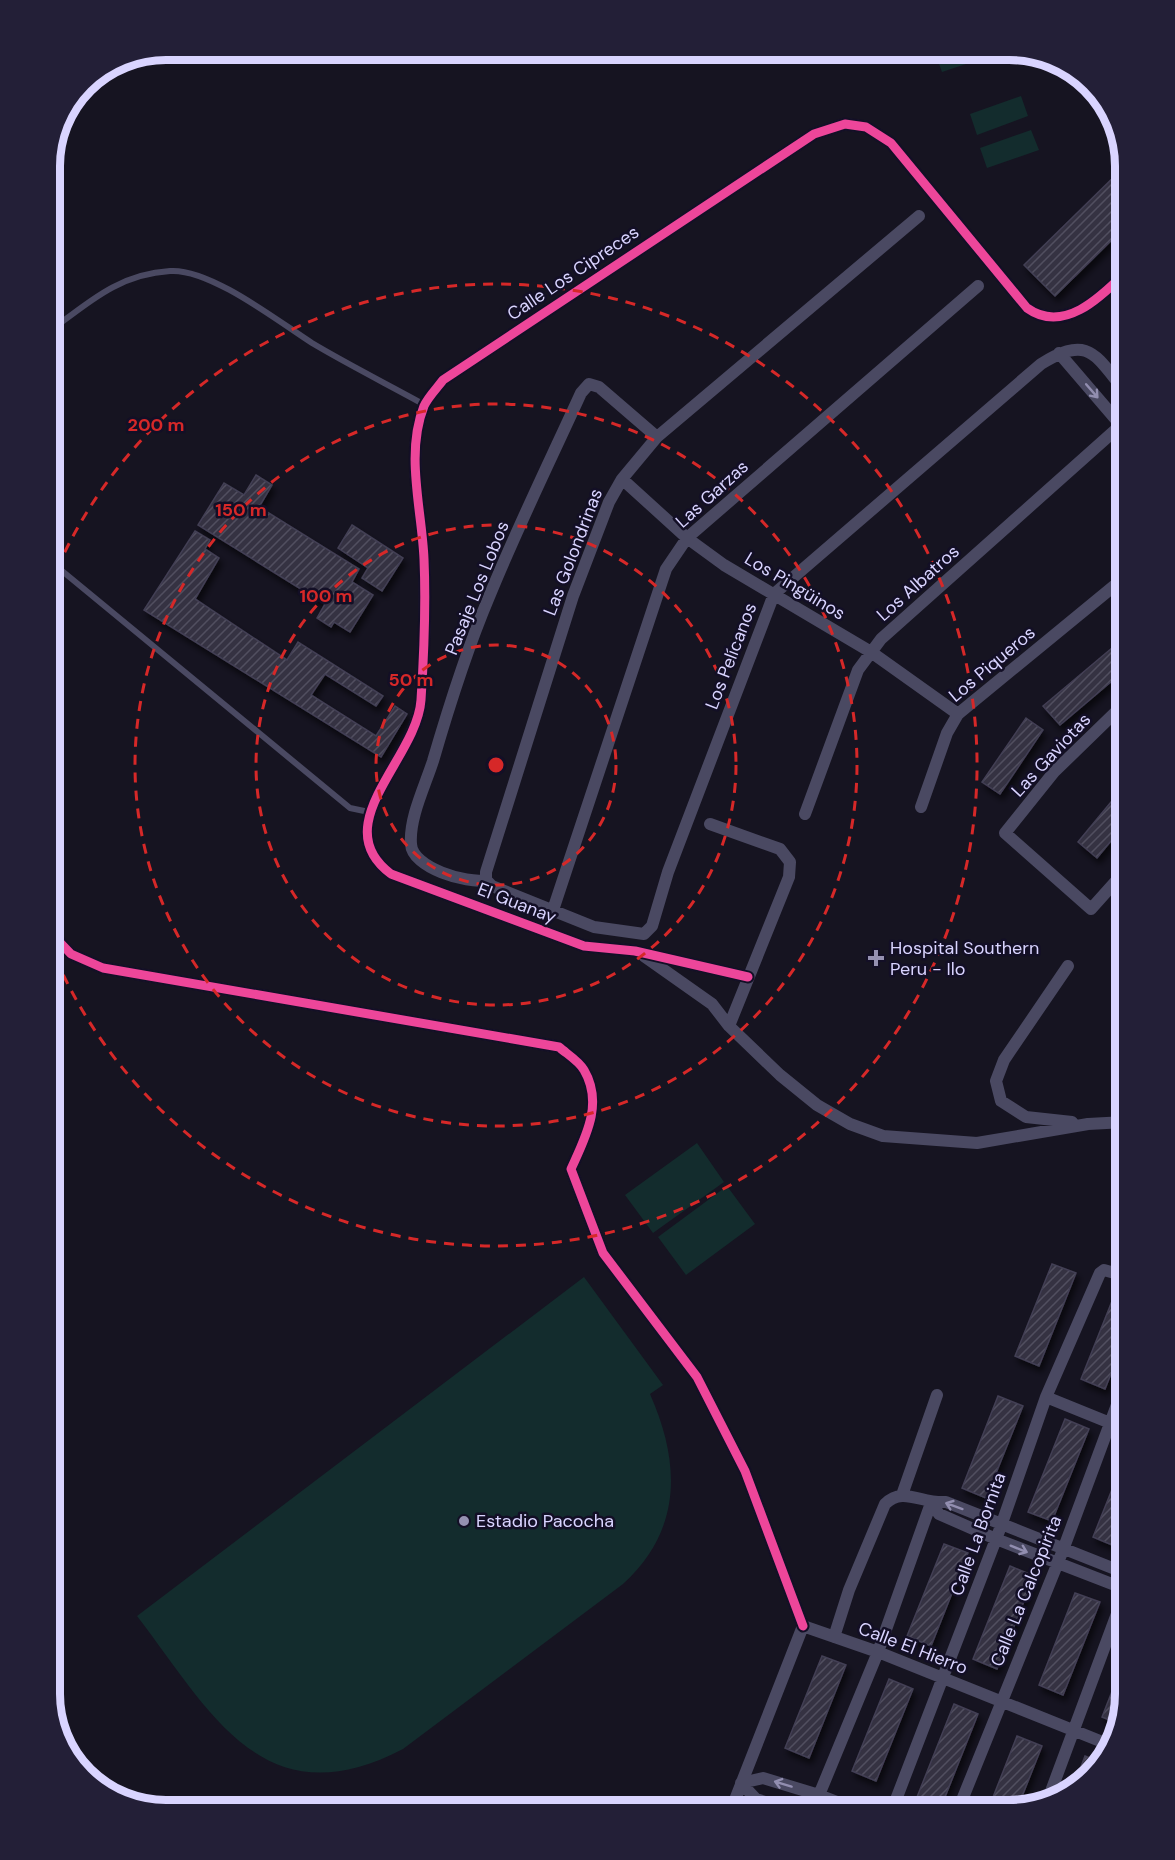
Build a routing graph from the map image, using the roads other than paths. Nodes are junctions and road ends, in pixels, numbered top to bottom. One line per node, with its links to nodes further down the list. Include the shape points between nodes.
1 (919, 216): 10 (street, Las Golondrinas)
2 (1115, 283): 7 (street, Calle Los Cipreces, via 1092,305 1064,315 1039,317 1027,308 891,142 866,127 844,124 814,134 732,186 443,381)
3 (978, 286): 12 (street, Las Garzas)
4 (60, 323): 7 (lane, via 107,287 173,270 201,278 257,304 311,342)
5 (1059, 353): 6 (street, Los Pelícanos, via 1082,348 1092,352); 8 (street, one-way to 8); 15 (street, Los Pelícanos, via 1041,364)
6 (1115, 379)
7 (425, 405): 20 (street, Calle Los Cipreces, via 417,433 416,478 424,560 421,704 406,746)
8 (1115, 418)
9 (1115, 434): 16 (street, Los Albatros, via 881,639)
10 (657, 437): 11 (street, Las Golondrinas); 24 (street, Pasaje Los Lobos, via 598,387 589,384 581,393 488,598 443,728 413,825 411,845 414,857 422,865 475,882)
11 (622, 479): 12 (street, Los Pingüinos); 24 (street, Las Golondrinas, via 609,502 573,596)
12 (687, 538): 15 (street, Los Pingüinos); 26 (street, Las Garzas, via 666,569 657,591)
13 (60, 569): 20 (lane, via 350,808)
14 (1115, 585): 18 (street, Los Piqueros)
15 (774, 594): 16 (street, Los Pingüinos); 26 (street, Los Pelícanos, via 668,872 652,926 644,934 594,927)
16 (871, 652): 18 (street, Los Pingüinos); 21 (street, Los Albatros, via 858,670)
17 (1115, 713): 25 (street, Las Gaviotas, via 1054,772 1005,833 1091,909)
18 (958, 714): 19 (street, Los Piqueros, via 947,733)
19 (921, 807)
20 (369, 812): 23 (street, Calle Los Cipreces, via 366,839 377,864)
21 (805, 814)
22 (710, 824): 30 (street, via 780,849 790,862 789,877)
23 (391, 874): 28 (street, El Guanay, via 584,946)
24 (486, 880): 26 (street, Los Pelícanos, via 492,886)
25 (1115, 882)
26 (553, 910)
27 (60, 942): 49 (street, via 71,954 103,968 560,1047 584,1068 594,1095 590,1126 571,1169 603,1253 697,1377 745,1471)
28 (635, 951): 30 (street, El Guanay); 31 (street, via 711,1004)
29 (1068, 966): 33 (street, via 1004,1059 996,1081 1001,1101 1026,1117)
30 (748, 977): 31 (street)
31 (729, 1026): 33 (street, via 818,1105 850,1124 883,1136 977,1143)
32 (1115, 1123): 33 (street)
33 (1088, 1124)
34 (1115, 1274): 36 (street, Calle La Bornita, via 1102,1271)
35 (937, 1395): 40 (street)
36 (1046, 1397): 38 (street); 42 (street, Calle La Bornita)
37 (1115, 1412): 38 (street, Calle La Calcopirita)
38 (1111, 1423): 39 (street); 44 (street, Calle La Calcopirita)
39 (1115, 1425)
40 (902, 1495): 41 (street); 50 (street, via 893,1496 885,1504)
41 (931, 1503): 42 (street, one-way to 41, via 946,1502); 43 (street, via 939,1514); 51 (street)
42 (1001, 1526): 43 (street, Calle La Bornita); 44 (street)
43 (996, 1539): 45 (street, one-way to 45); 52 (street, Calle La Bornita)
44 (1063, 1550): 45 (street, Calle La Calcopirita); 46 (street)
45 (1057, 1564): 47 (street); 53 (street, Calle La Calcopirita)
46 (1115, 1569)
47 (1115, 1586)
48 (1115, 1618): 54 (street)
49 (803, 1626): 50 (street, Calle El Hierro); 56 (street)
50 (834, 1637): 51 (street, Calle El Hierro)
51 (878, 1652): 52 (street, Calle El Hierro); 58 (street)
52 (943, 1678): 53 (street, Calle El Hierro); 62 (street, Calle La Bornita)
53 (1001, 1701): 54 (street, Calle El Hierro); 63 (street, Calle La Calcopirita)
54 (1075, 1732): 55 (street, Calle El Hierro); 57 (street)
55 (1103, 1742)
56 (741, 1784): 58 (street, one-way to 56, via 763,1778); 59 (street); 60 (street)
57 (1052, 1791)
58 (819, 1795): 61 (street)
59 (735, 1800)
60 (759, 1800)
61 (832, 1800)
62 (896, 1800)
63 (962, 1800)

